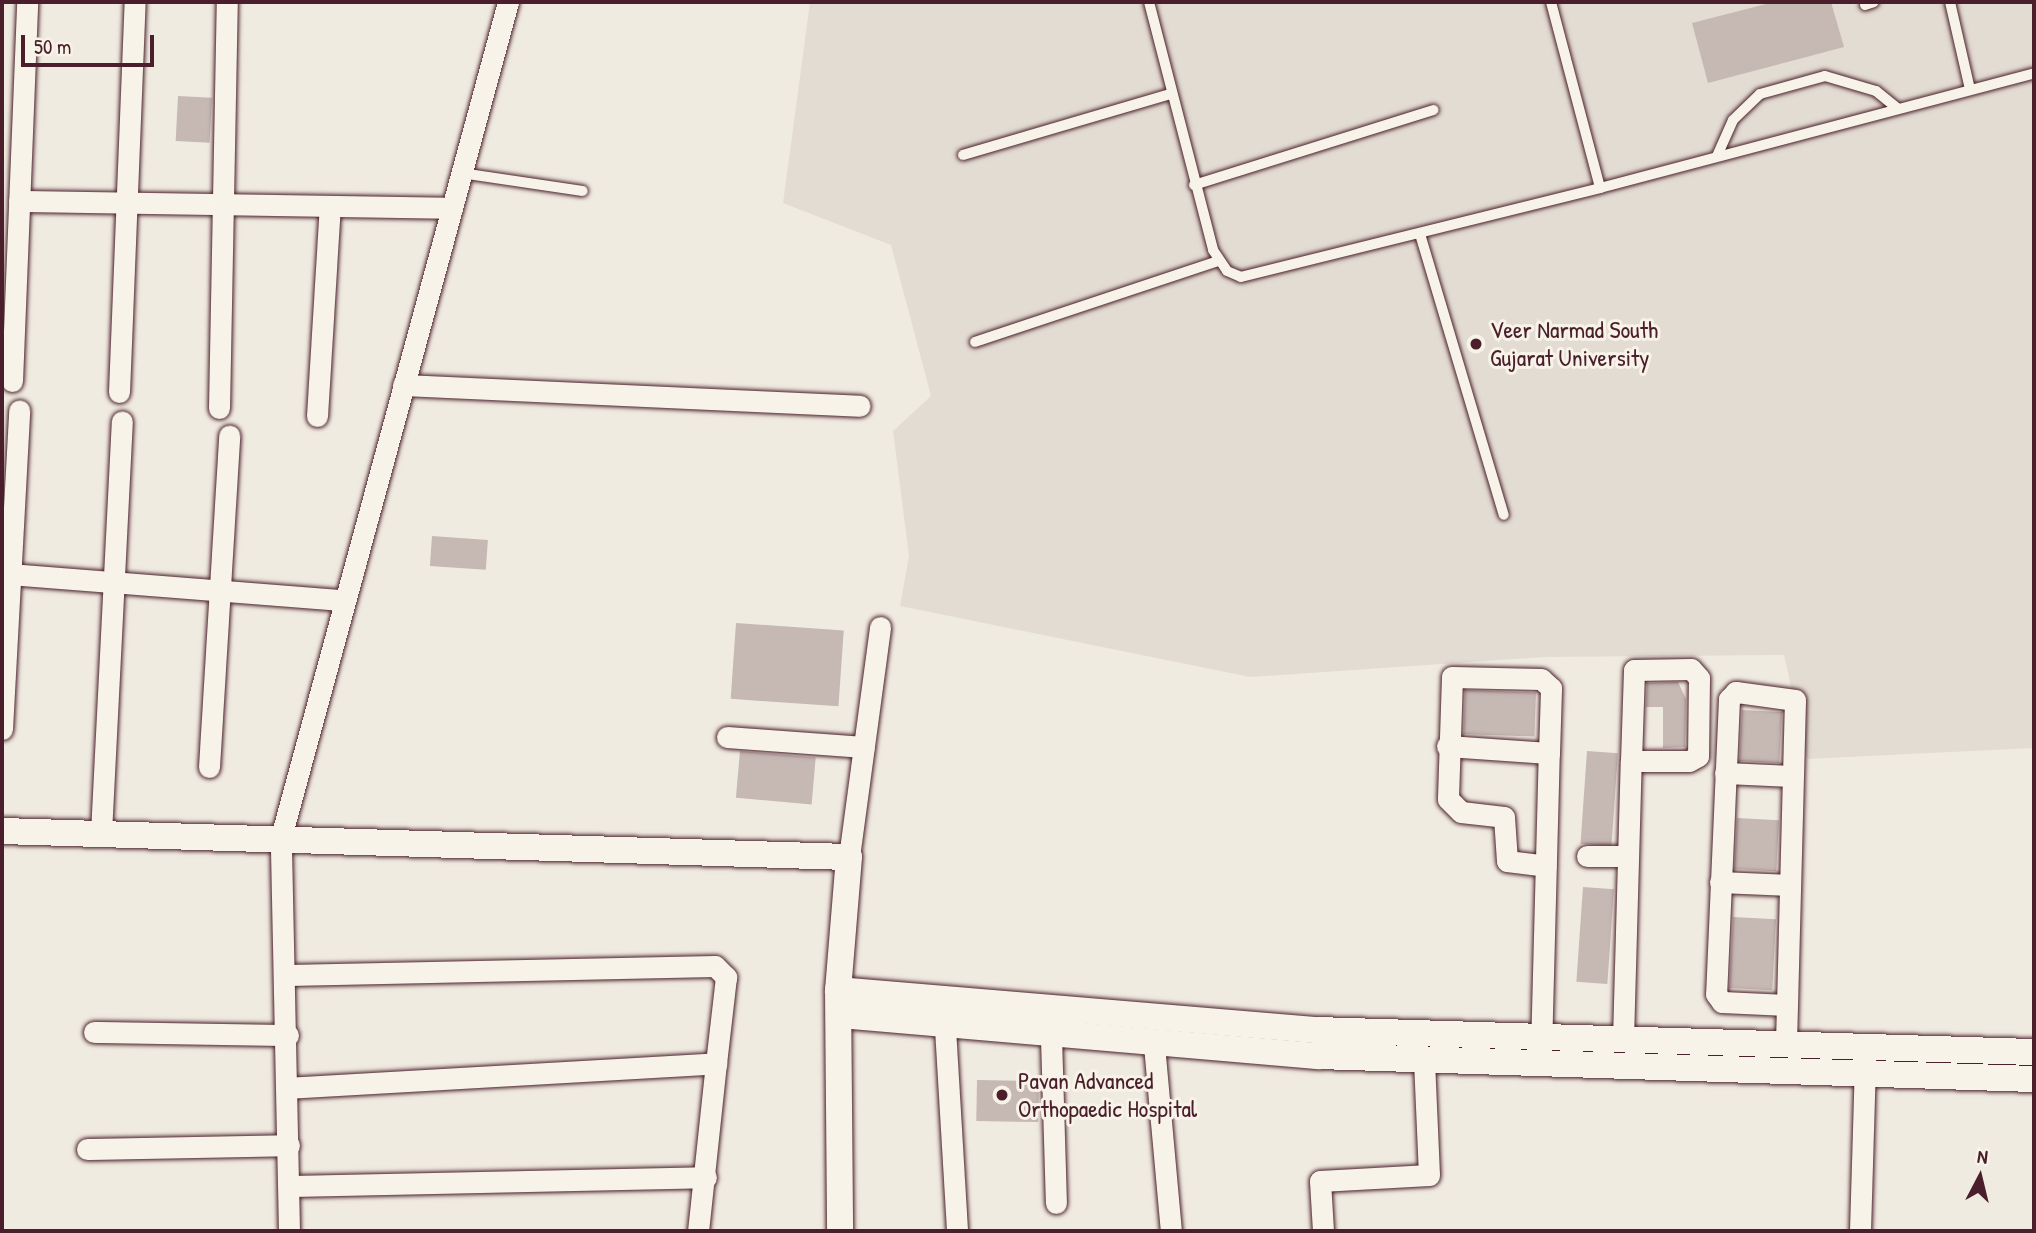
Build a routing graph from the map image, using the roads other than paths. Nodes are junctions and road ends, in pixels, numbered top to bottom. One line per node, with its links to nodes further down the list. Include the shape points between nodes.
1 (27, 2): 19 (street)
2 (135, 2): 20 (street)
3 (227, 2): 21 (street)
4 (508, 2): 15 (street)
5 (1149, 2): 10 (lane)
6 (1551, 2): 17 (lane)
7 (1950, 2): 9 (lane)
8 (2034, 73): 9 (lane)
9 (1970, 89): 11 (lane)
10 (1170, 94): 13 (lane); 16 (lane)
11 (1897, 108): 14 (lane); 14 (lane, via 1876,91 1825,76 1760,94 1733,120)
12 (1434, 110): 16 (lane)
13 (963, 155)
14 (1717, 156): 17 (lane)
15 (461, 173): 18 (lane); 23 (street)
16 (1194, 185): 25 (lane)
17 (1600, 188): 24 (lane)
18 (583, 191)
19 (19, 201): 20 (street); 27 (street)
20 (128, 203): 21 (street); 29 (street)
21 (226, 204): 22 (street); 31 (street)
22 (330, 206): 23 (street); 33 (street)
23 (452, 208): 28 (street)
24 (1420, 234): 25 (lane, via 1254,276 1227,271); 36 (lane)
25 (1218, 261): 26 (lane)
26 (975, 342)
27 (12, 381)
28 (404, 384): 30 (street); 40 (street)
29 (119, 392)
30 (860, 406)
31 (219, 408)
32 (19, 410): 37 (street)
33 (317, 416)
34 (122, 422): 38 (street)
35 (229, 436): 39 (street)
36 (1504, 516)
37 (10, 574): 38 (street); 42 (street)
38 (114, 582): 39 (street); 52 (street)
39 (219, 591): 40 (street); 48 (street)
40 (341, 600): 53 (street)
41 (880, 627): 45 (street)
42 (2, 729)
43 (727, 737): 45 (street)
44 (1447, 746): 46 (street); 46 (street, via 1452,677 1541,679 1550,688); 57 (street, via 1453,807 1504,817 1507,861)
45 (864, 747): 56 (street)
46 (1549, 752): 57 (street)
47 (1630, 761): 47 (street, via 1689,761 1698,756 1699,678 1691,669 1635,668); 55 (street)
48 (209, 767)
49 (1725, 773): 50 (street); 50 (street, via 1730,699 1737,692 1792,695); 58 (street)
50 (1792, 776): 59 (street)
51 (2, 831): 52 (street)
52 (101, 833): 53 (street)
53 (281, 837): 56 (street); 60 (street)
54 (1587, 856): 55 (street)
55 (1628, 856): 67 (street)
56 (849, 857): 61 (street)
57 (1546, 866): 70 (street)
58 (1720, 882): 59 (street); 62 (street, via 1718,999)
59 (1790, 885): 62 (street)
60 (288, 975): 65 (street); 74 (street, via 715,966 726,974)
61 (839, 1003): 63 (street); 70 (street); 84 (street)
62 (1787, 1005): 68 (street)
63 (945, 1028): 66 (street); 85 (street)
64 (94, 1032): 65 (street)
65 (288, 1035): 76 (street)
66 (1051, 1037): 69 (street); 81 (street)
67 (1623, 1038): 68 (street); 70 (street)
68 (1786, 1043): 72 (street)
69 (1154, 1045): 73 (street); 86 (street)
70 (1541, 1047): 72 (street); 73 (street)
71 (2034, 1052): 72 (street)
72 (1865, 1058): 75 (street); 88 (street)
73 (1424, 1059): 87 (street, via 1429,1175 1320,1181)
74 (716, 1063): 76 (street); 79 (street)
75 (2034, 1079)
76 (287, 1088): 77 (street)
77 (289, 1145): 78 (street); 80 (street)
78 (87, 1149)
79 (706, 1177): 80 (street); 83 (street)
80 (290, 1186): 82 (street)
81 (1056, 1203)
82 (289, 1231)
83 (698, 1231)
84 (840, 1231)
85 (957, 1231)
86 (1171, 1231)
87 (1323, 1231)
88 (1860, 1231)

